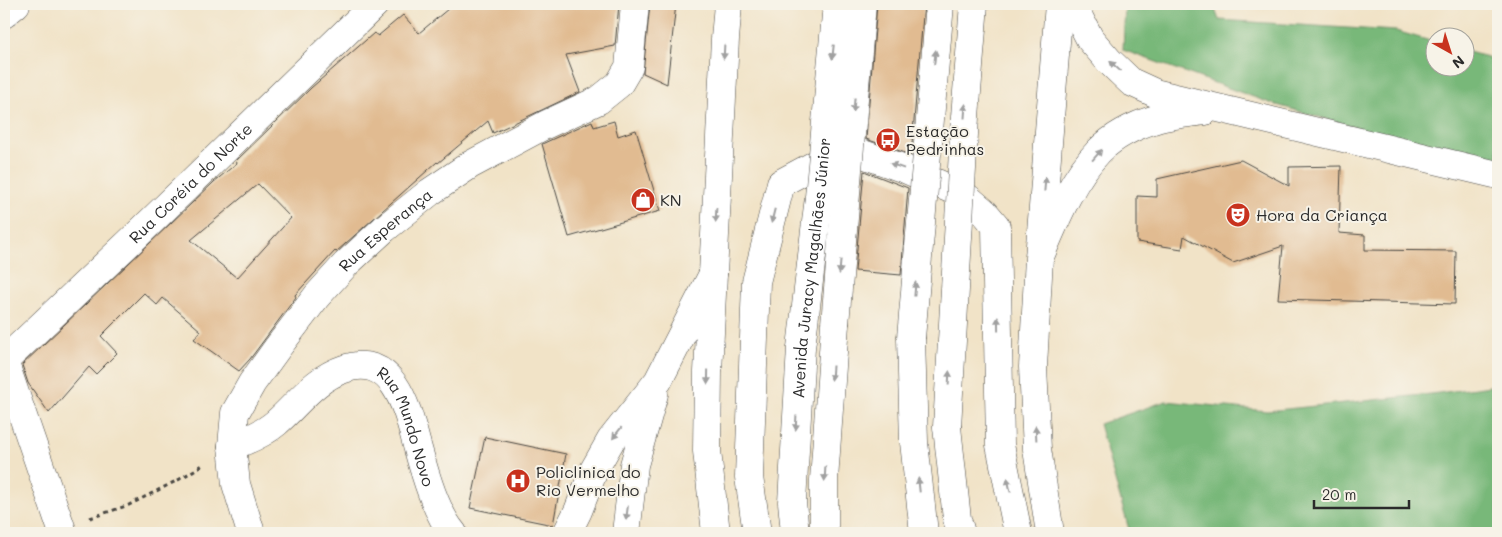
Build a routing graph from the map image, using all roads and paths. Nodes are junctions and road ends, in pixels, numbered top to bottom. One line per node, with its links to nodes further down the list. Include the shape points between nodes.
1 (16, 4): 11 (main road)
2 (375, 4): 16 (main road, Rua Coréia do Norte)
3 (635, 4): 18 (main road, Rua Esperança, via 629,67 619,84 599,100 470,165 430,192 346,264 317,296 252,383 235,413)
4 (728, 4): 15 (main road, one-way to 15)
5 (837, 4): 26 (main road, Avenida Juracy Magalhães Júnior, one-way to 26, bridge, via 801,348 792,502)
6 (862, 4): 27 (main road, one-way to 27, bridge, via 830,389)
7 (940, 4): 28 (main road, one-way to 7, bridge, via 914,442 911,338)
8 (974, 4): 29 (main road, one-way to 8, bridge, via 947,427)
9 (1059, 4): 14 (main road, one-way to 9)
10 (1072, 4): 12 (main road, one-way to 10, via 1155,93 1131,82 1090,39)
11 (4, 14)
12 (1217, 109): 13 (main road); 14 (main road, one-way to 12, via 1061,206 1100,150 1126,131 1156,118)
13 (1498, 175)
14 (1039, 258): 31 (main road, one-way to 14, via 1037,449 1033,367)
15 (713, 274): 17 (main road); 24 (main road, one-way to 24, via 707,452)
16 (4, 361): 19 (main road)
17 (658, 381): 22 (main road, one-way to 22, via 611,440 594,470); 23 (main road, one-way to 23, via 634,465)
18 (232, 446): 19 (path, via 129,505); 20 (main road, Rua Esperança, via 236,484); 21 (main road, Rua Mundo Novo, via 254,438 275,423 318,381 344,368 376,367 401,395 433,495)
19 (62, 531)
20 (251, 533)
21 (453, 533)
22 (567, 533)
23 (626, 533)
24 (716, 533)
25 (757, 533): 30 (main road, one-way to 25, via 1000,445 996,226 964,195 846,148 781,183 756,282 749,477)
26 (795, 533)
27 (824, 533)
28 (924, 533)
29 (961, 533)
30 (1018, 533)
31 (1050, 533)

